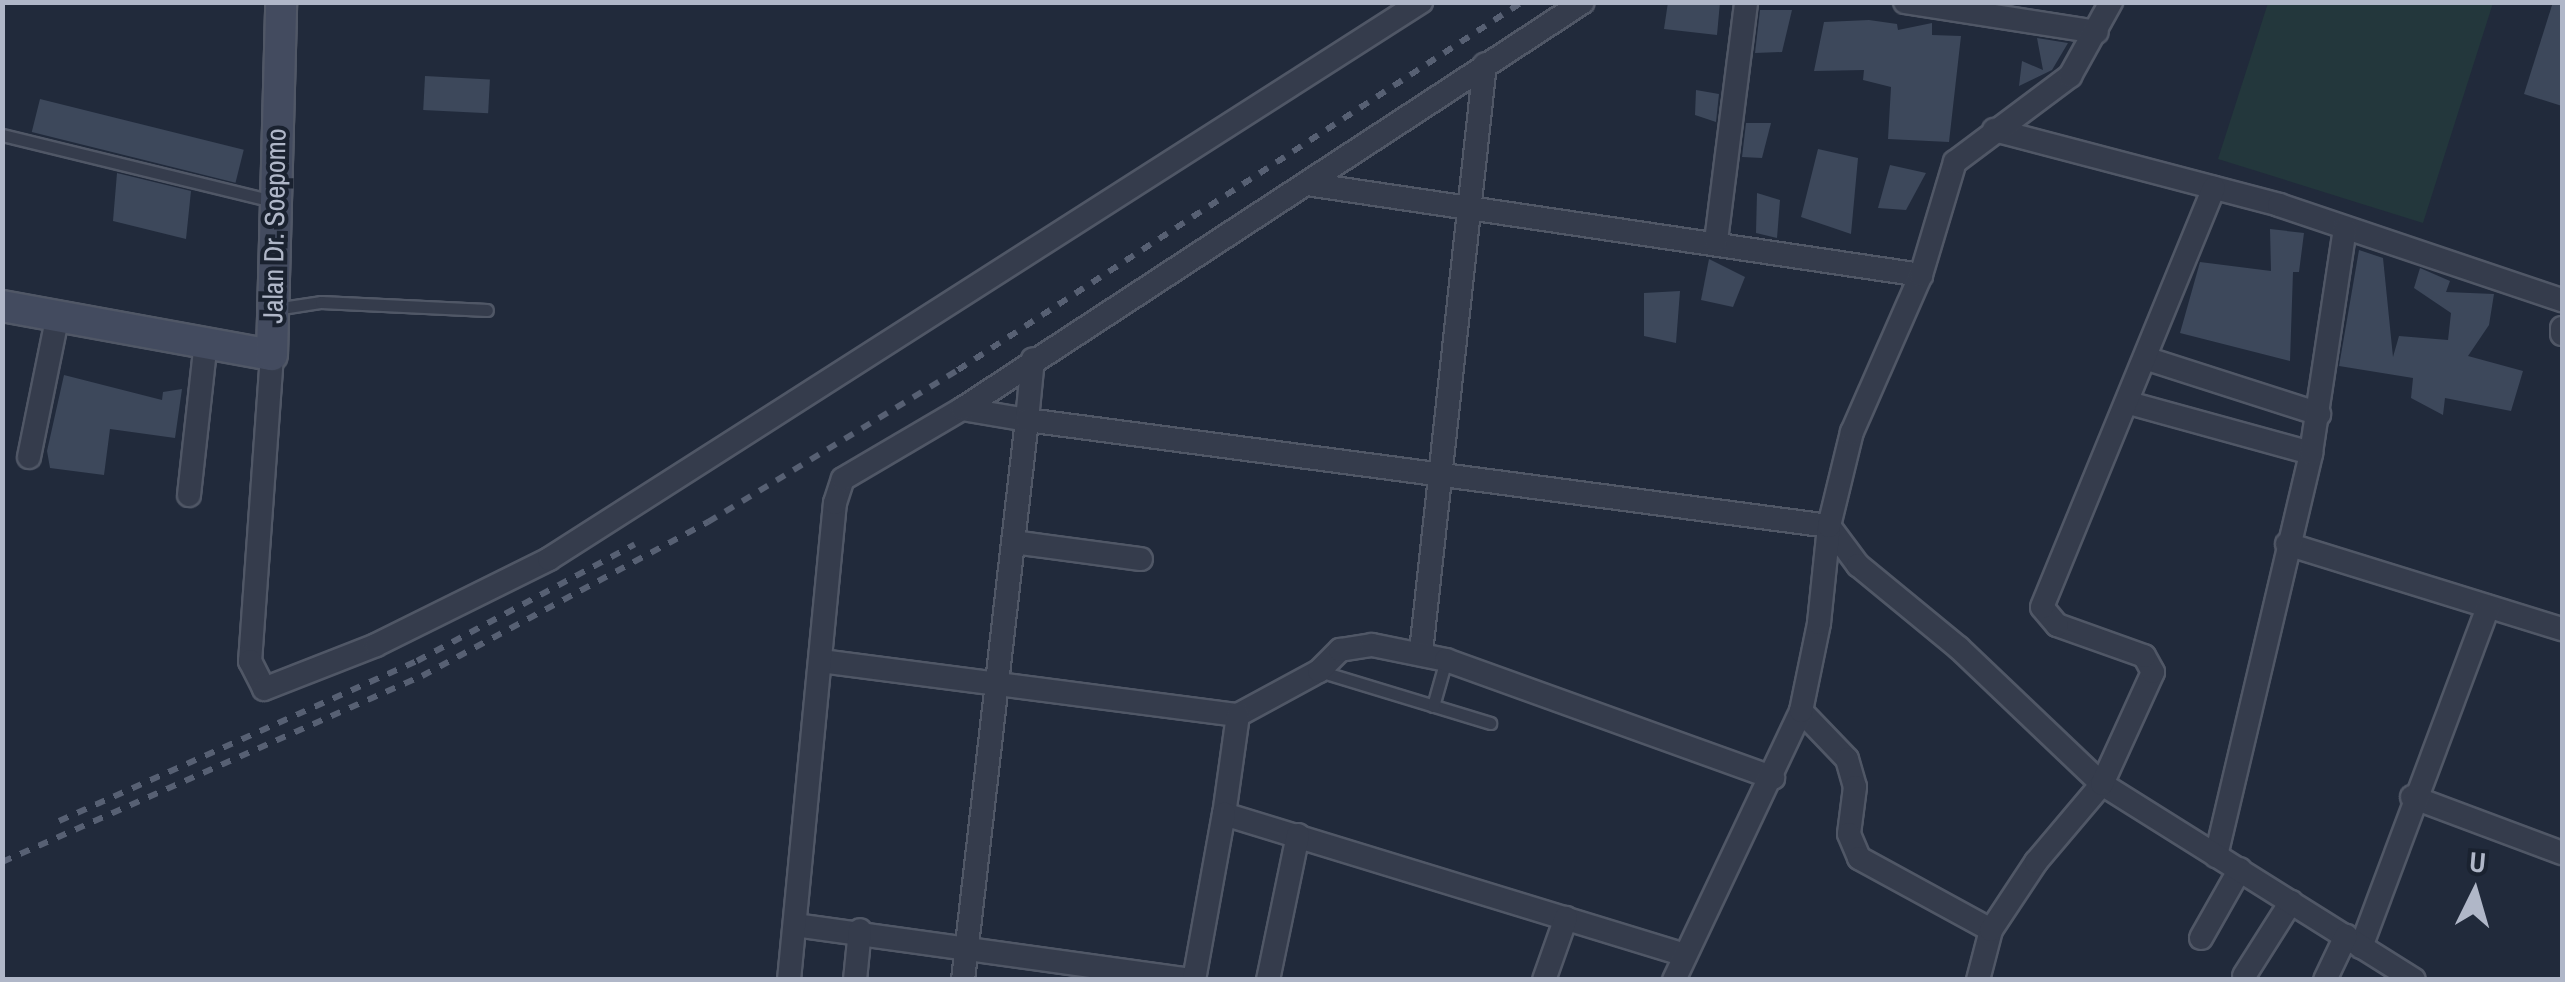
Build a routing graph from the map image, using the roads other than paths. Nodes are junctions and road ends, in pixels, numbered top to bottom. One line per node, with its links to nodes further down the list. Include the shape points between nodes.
1 (281, 2): 13 (street, Jalan Dr. Soepomo)
2 (1421, 2): 24 (street, via 549,559 376,645 264,689 250,661)
3 (1582, 2): 8 (street)
4 (1746, 2): 16 (street)
5 (1905, 2): 7 (street)
6 (2111, 2): 7 (street)
7 (2097, 32): 9 (street, via 2051,96)
8 (1485, 64): 11 (street); 14 (street)
9 (1994, 130): 12 (street); 17 (street, via 1955,162)
10 (2, 135): 13 (lane)
11 (1306, 184): 14 (street); 25 (street)
12 (2214, 188): 15 (street); 26 (street)
13 (272, 201): 20 (street, Jalan Dr. Soepomo)
14 (1470, 206): 16 (street); 33 (street)
15 (2345, 229): 18 (street); 29 (street)
16 (1716, 242): 17 (street)
17 (1921, 275): 35 (street, via 1852,432)
18 (2562, 300)
19 (2, 306): 22 (street, Jalan Dr. Soepomo)
20 (275, 309): 21 (lane, via 321,302); 24 (street, Jalan Dr. Soepomo)
21 (488, 310)
22 (58, 314): 23 (street, Jalan Dr. Soepomo); 32 (street)
23 (206, 340): 24 (street, Jalan Dr. Soepomo); 34 (street)
24 (272, 355)
25 (1033, 359): 28 (street); 30 (street)
26 (2148, 359): 27 (street); 29 (street)
27 (2129, 403): 31 (street); 51 (street, via 2042,607 2057,625 2151,663 2148,684)
28 (962, 409): 30 (street); 43 (street, via 853,470 837,490)
29 (2319, 414): 31 (street)
30 (1027, 420): 33 (street); 36 (street)
31 (2311, 453): 37 (street)
32 (29, 457)
33 (1439, 472): 35 (street); 41 (street)
34 (189, 495)
35 (1829, 526): 47 (street); 51 (street, via 1858,565 1959,648)
36 (1013, 542): 38 (street); 45 (street)
37 (2287, 544): 39 (street); 56 (street)
38 (1141, 559)
39 (2488, 607): 40 (street); 52 (street)
40 (2562, 630)
41 (1420, 652): 42 (street); 44 (street, via 1356,644)
42 (1446, 660): 46 (lane); 50 (street)
43 (821, 661): 45 (street); 60 (street)
44 (1319, 671): 46 (lane); 48 (street)
45 (996, 685): 48 (street); 65 (street)
46 (1433, 706): 49 (lane)
47 (1801, 711): 50 (street); 62 (street, via 1847,759 1855,787 1849,834 1859,858)
48 (1238, 715): 53 (street)
49 (1490, 723)
50 (1773, 778): 66 (street)
51 (2102, 784): 56 (street); 62 (street, via 2036,862)
52 (2412, 797): 55 (street); 64 (street)
53 (1224, 814): 54 (street); 71 (street)
54 (1298, 835): 59 (street); 72 (street)
55 (2562, 852)
56 (2216, 856): 57 (street)
57 (2240, 868): 58 (street); 63 (street)
58 (2291, 902): 64 (street); 67 (street)
59 (1566, 918): 66 (street); 73 (street)
60 (795, 926): 61 (street); 68 (street)
61 (860, 930): 65 (street); 69 (street)
62 (1991, 930): 75 (street)
63 (2201, 938)
64 (2354, 941): 76 (street); 77 (street)
65 (967, 950): 70 (street); 71 (street)
66 (1685, 955): 74 (street)
67 (2244, 976)
68 (789, 980)
69 (855, 980)
70 (963, 980)
71 (1193, 980)
72 (1268, 980)
73 (1544, 980)
74 (1674, 980)
75 (1978, 980)
76 (2325, 980)
77 (2414, 980)

